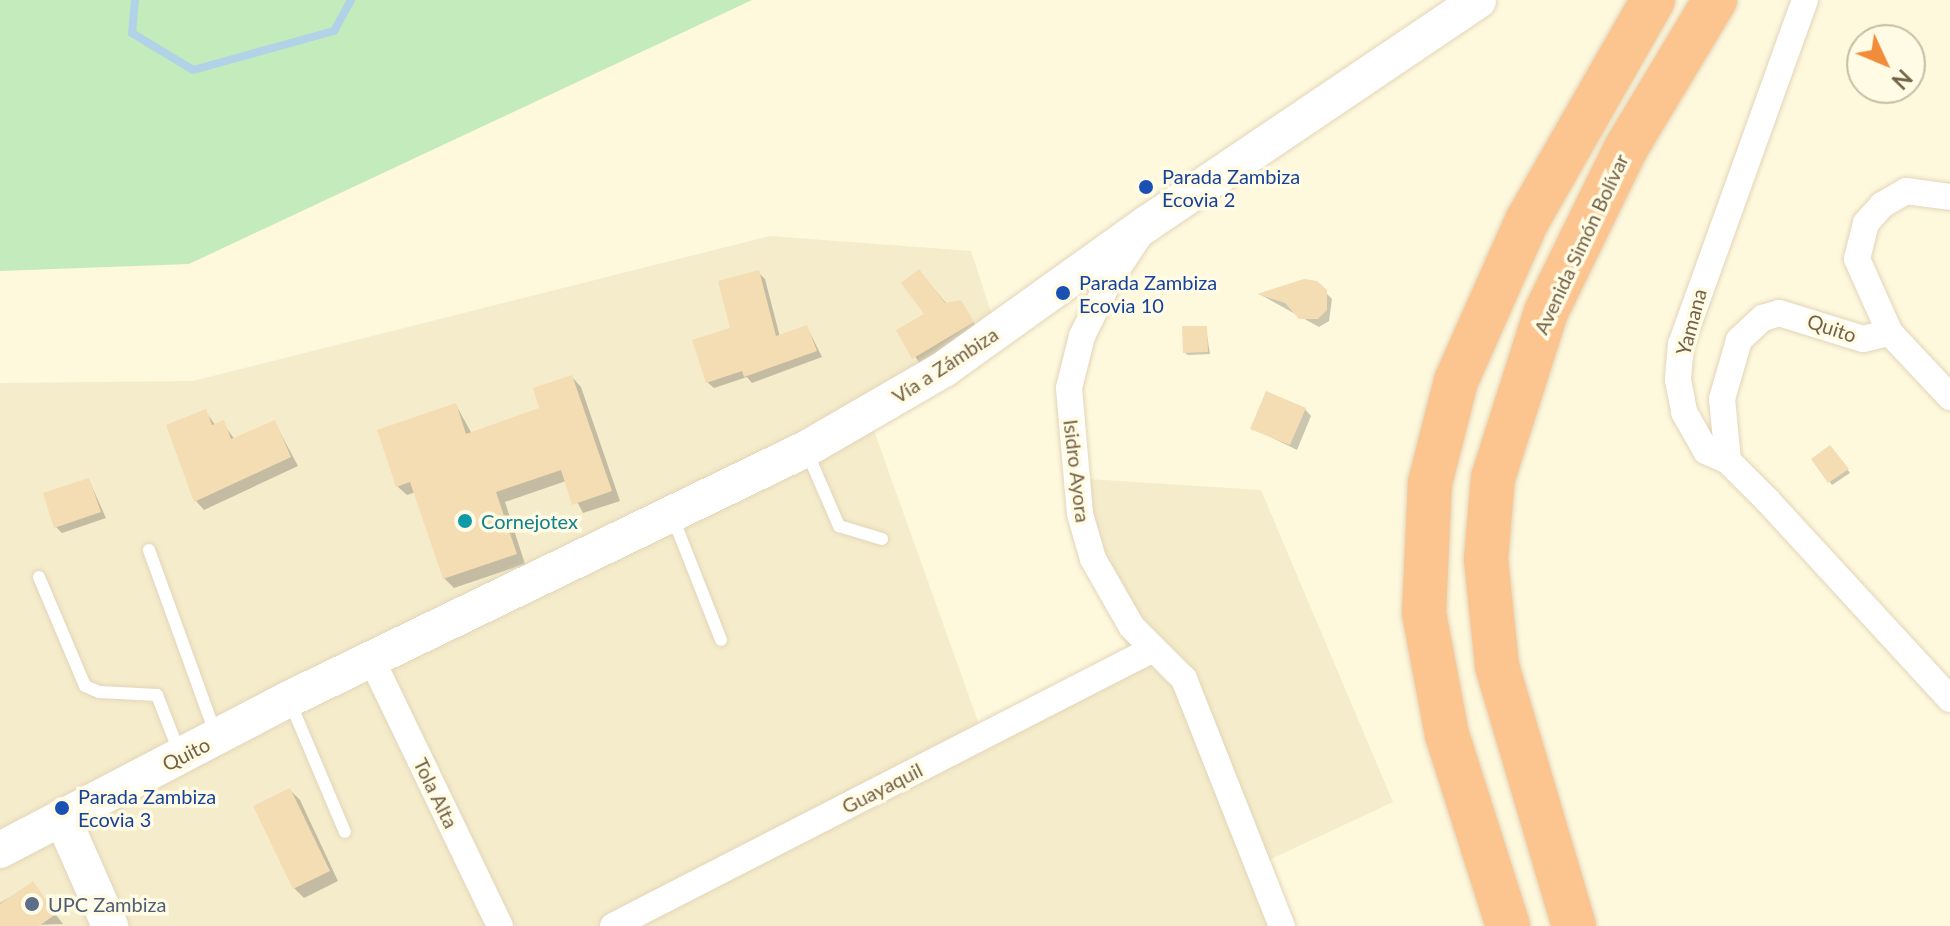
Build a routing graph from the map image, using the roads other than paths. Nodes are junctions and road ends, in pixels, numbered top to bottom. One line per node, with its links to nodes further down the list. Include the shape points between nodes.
1 (1478, 0): 6 (street, Vía a Zámbiza)
2 (1653, 0): 29 (highway, via 1527,221 1456,381 1430,483 1424,613 1447,735)
3 (1715, 0): 30 (highway, Avenida Simón Bolívar, via 1626,148 1546,312 1493,478 1486,559 1497,666)
4 (1805, 0): 10 (street, Yamana, via 1681,344 1678,380 1684,412 1706,451)
5 (1950, 197): 7 (street, Quito, via 1906,191 1882,205 1866,223 1857,259)
6 (1148, 223): 9 (street, Vía a Zámbiza, via 944,369); 16 (street, Isidro Ayora, via 1095,309 1069,388 1080,514 1093,559)
7 (1890, 333): 8 (street); 10 (street, Quito, via 1863,339 1779,313 1750,327 1732,355 1722,399)
8 (1950, 397)
9 (806, 449): 11 (street, Vía a Zámbiza); 12 (lane, via 839,526)
10 (1728, 461): 19 (street, Yamana)
11 (672, 515): 15 (lane); 17 (street, Vía a Zámbiza)
12 (882, 539)
13 (149, 550): 20 (lane)
14 (39, 577): 21 (lane, via 85,686 99,692 157,695)
15 (721, 640)
16 (1151, 650): 27 (street, Guayaquil); 28 (street, Isidro Ayora, via 1169,660 1184,679)
17 (372, 660): 18 (street, Quito); 26 (street, Tola Alta)
18 (289, 699): 20 (street, Quito); 23 (lane)
19 (1950, 699)
20 (218, 738): 21 (street, Quito)
21 (181, 757): 22 (street, Quito)
22 (62, 817): 24 (street, Quito); 25 (street)
23 (345, 832)
24 (0, 850)
25 (110, 926)
26 (500, 926)
27 (613, 926)
28 (1282, 926)
29 (1508, 926)
30 (1574, 926)

